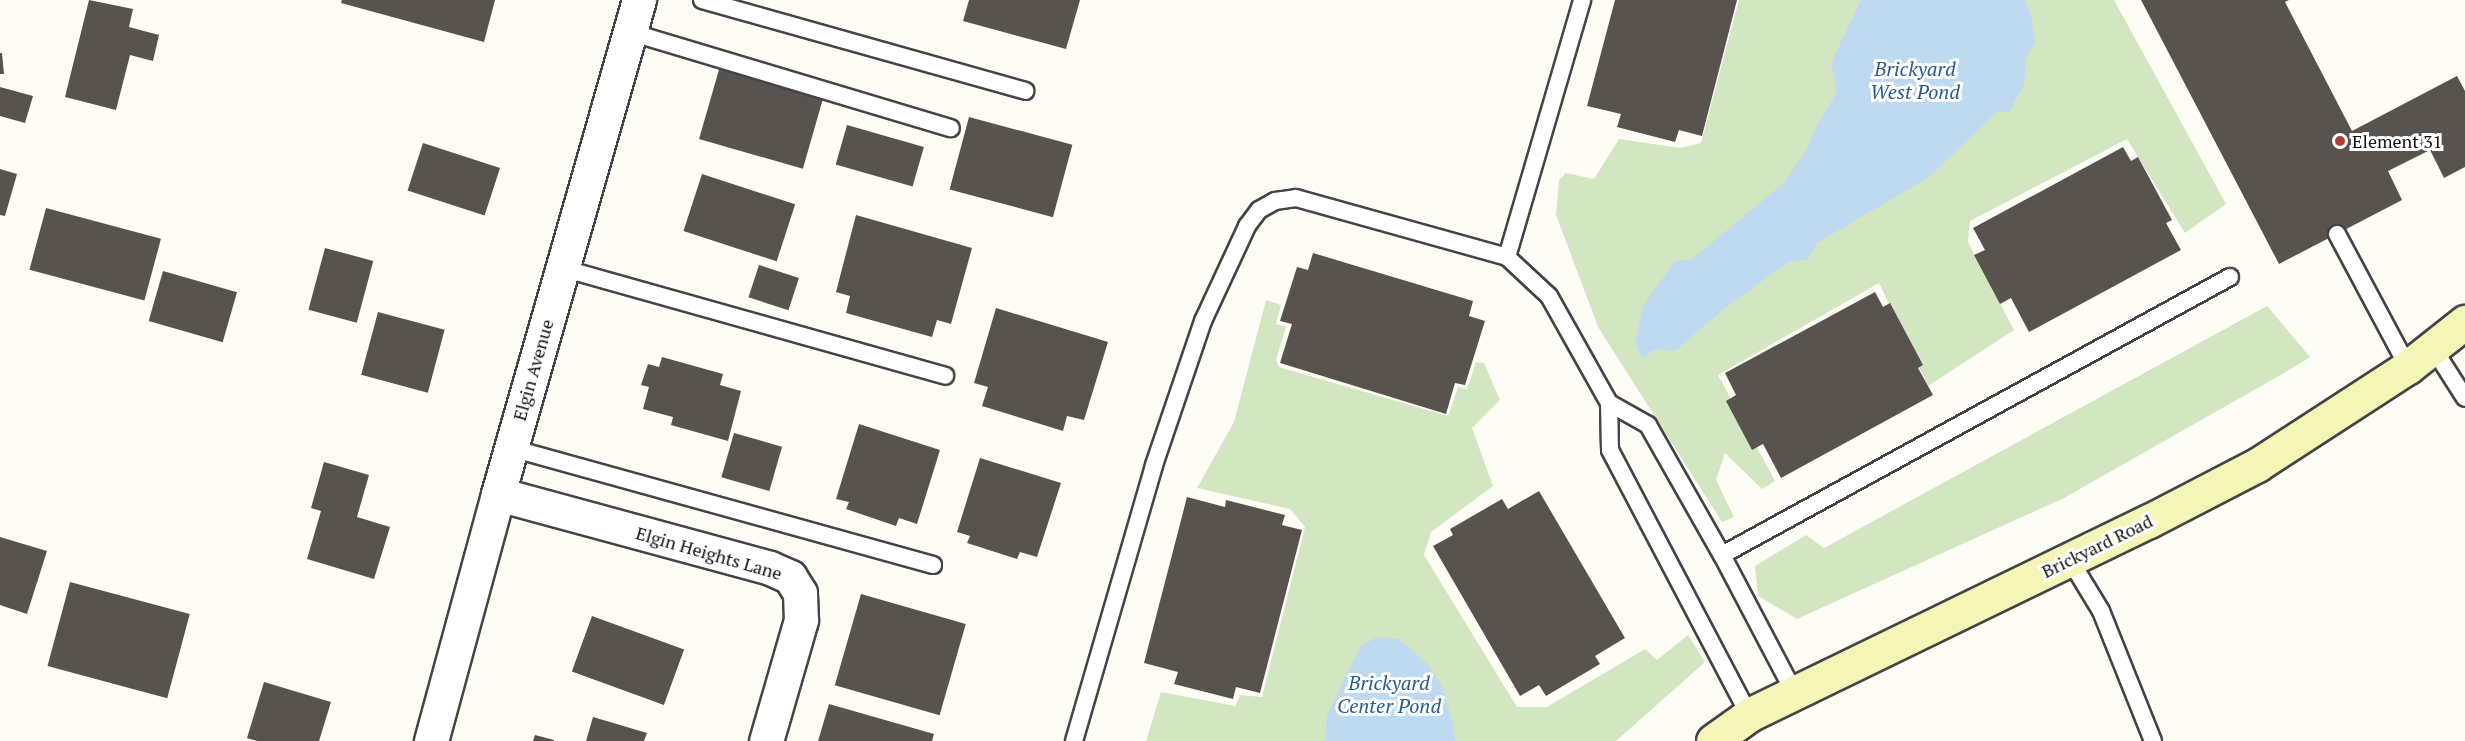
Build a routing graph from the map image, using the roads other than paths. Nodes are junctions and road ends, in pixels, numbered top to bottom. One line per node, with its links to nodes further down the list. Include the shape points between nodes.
1 (639, 0): 4 (street, Elgin Avenue)
2 (702, 0): 5 (lane)
3 (1582, 0): 8 (lane)
4 (630, 32): 6 (lane); 9 (street, Elgin Avenue)
5 (1025, 91)
6 (951, 128)
7 (2337, 234): 12 (lane)
8 (1507, 257): 15 (lane, via 1549,296); 25 (lane, via 1296,198 1275,201 1259,210 1247,226 1203,321 1154,465)
9 (562, 268): 13 (lane); 16 (street, Elgin Avenue)
10 (2230, 278): 18 (lane)
11 (2465, 322): 12 (street, Brickyard Road)
12 (2420, 357): 14 (lane); 19 (street, Brickyard Road, via 2257,465)
13 (945, 376)
14 (2465, 398)
15 (1609, 403): 18 (lane, via 1648,425); 22 (lane, via 1610,450)
16 (511, 448): 17 (street, Elgin Avenue); 20 (lane)
17 (498, 494): 23 (street, Elgin Avenue); 24 (street, Elgin Heights Lane, via 770,568 790,577 800,593 801,620)
18 (1722, 555): 21 (lane)
19 (2070, 560): 21 (street, Brickyard Road); 27 (lane, via 2101,611)
20 (933, 565)
21 (1794, 692): 22 (street, Brickyard Road)
22 (1749, 715): 26 (street, Brickyard Road)
23 (431, 741)
24 (766, 741)
25 (1074, 741)
26 (1713, 741)
27 (2153, 741)

